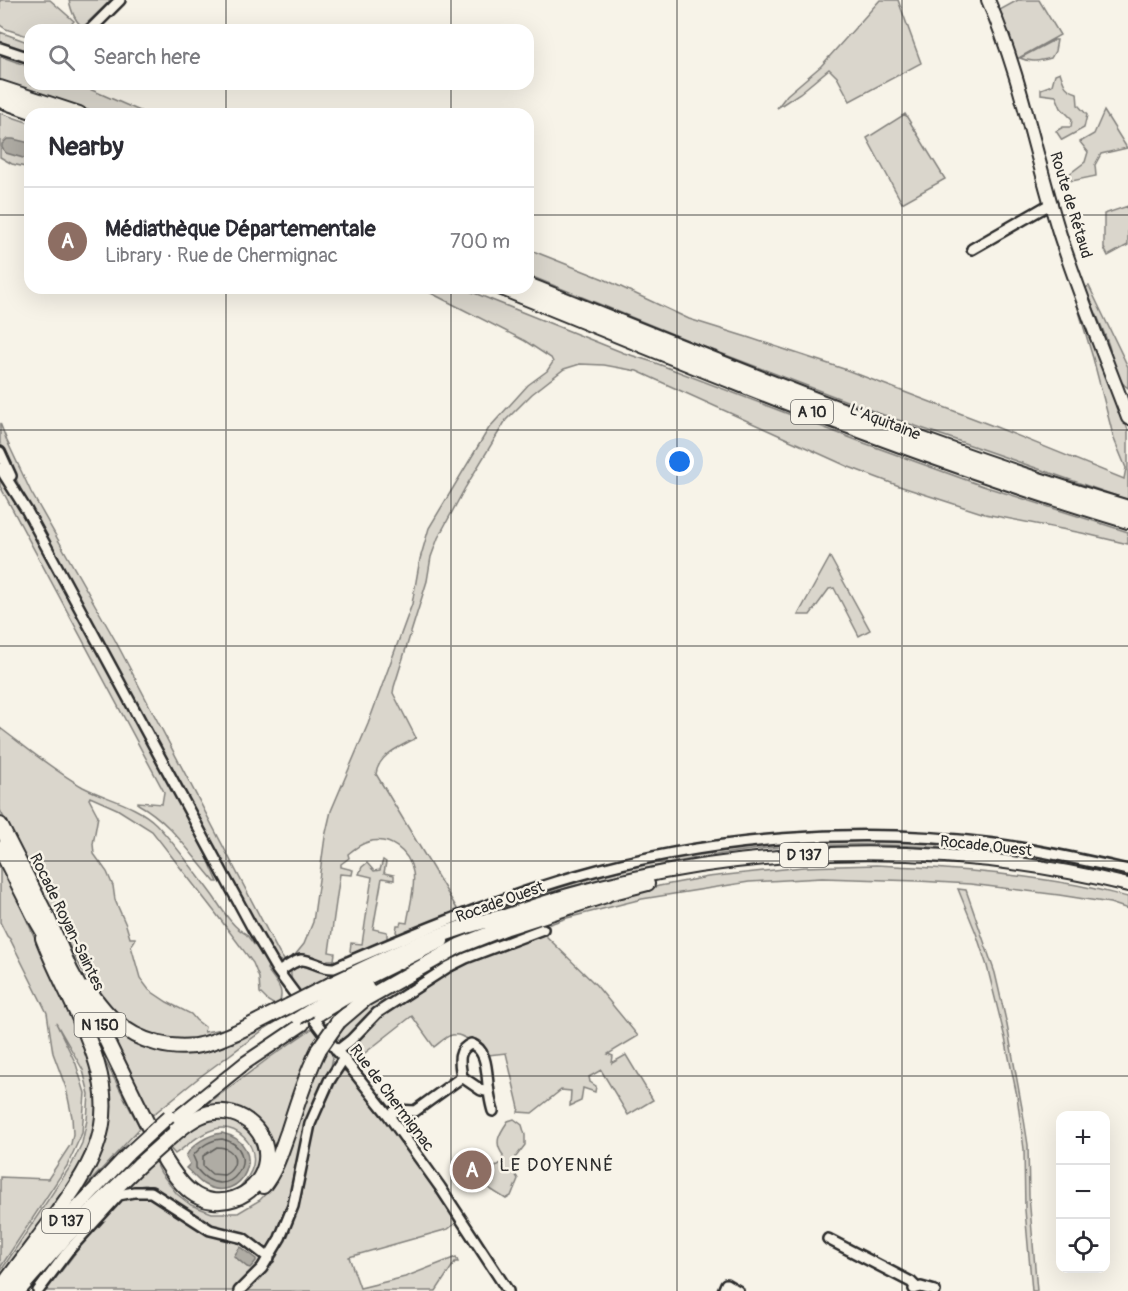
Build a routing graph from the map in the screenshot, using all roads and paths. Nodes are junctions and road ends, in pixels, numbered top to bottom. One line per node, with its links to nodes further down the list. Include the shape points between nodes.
1 (120, 0): 3 (street)
2 (987, 0): 10 (main road, Route de Rétaud, via 1012,63)
3 (96, 24)
4 (0, 48): 5 (street)
5 (24, 56)
6 (0, 87): 9 (highway)
7 (0, 100): 8 (highway)
8 (24, 108)
9 (61, 108)
10 (1052, 203): 11 (street); 14 (main road, Route de Rétaud, via 1093,328)
11 (972, 249)
12 (534, 287): 17 (highway, L'Aquitaine / A 10, via 914,438)
13 (517, 294): 19 (highway, L'Aquitaine / A 10, via 909,449)
14 (1127, 411)
15 (0, 452): 18 (street)
16 (0, 468): 18 (street)
17 (1128, 508)
18 (27, 511): 29 (street)
19 (1128, 521)
20 (0, 825): 27 (highway, Rocade Royan-Saintes / N 150)
21 (0, 848): 27 (highway, Rocade Royan-Saintes / N 150)
22 (1128, 870): 29 (street, via 1020,848 907,836 814,837 693,849 576,876 453,918 334,968 300,960)
23 (1128, 885): 26 (main road, Rocade Ouest / D 137, via 953,857 796,856 663,872 583,891)
24 (1128, 893): 25 (main road, Rocade Ouest / D 137, via 981,868 848,861 794,863 689,876)
25 (606, 895): 30 (main road, Rocade Ouest / D 137, via 507,922 401,969); 33 (highway, Rocade Royan-Saintes, bridge, via 459,946 365,999 338,1022)
26 (502, 917): 30 (highway, via 476,922 396,954)
27 (42, 919): 31 (highway, via 70,955 99,1004 125,1029 151,1042 177,1046 204,1044); 33 (highway, Rocade Royan-Saintes / N 150, via 49,941 156,1157 178,1190 194,1202 219,1208 237,1205 259,1191 277,1161 309,1071); 38 (highway, Rocade Royan-Saintes / N 150, via 173,1173 190,1191 221,1202 250,1189 258,1180 265,1164 264,1143 246,1119 213,1112); 44 (highway, via 45,944 94,1056 103,1088 104,1111 88,1168)
28 (543, 929): 33 (street, via 447,967 377,1012 351,1040)
29 (279, 972): 31 (street)
30 (337, 992): 31 (highway, bridge); 38 (main road, Rocade Ouest / D 137, bridge)
31 (294, 1001): 32 (street)
32 (324, 1033)
33 (333, 1050): 37 (street, Rue de Chermignac); 41 (street, via 329,1081 306,1138 292,1206)
34 (462, 1077): 35 (street); 35 (street, via 461,1053 468,1045 475,1045 484,1057); 37 (street, via 416,1111 396,1110)
35 (489, 1092): 36 (street)
36 (493, 1111)
37 (389, 1116): 49 (street, Rue de Chermignac, via 441,1187)
38 (175, 1121): 39 (highway, Rocade Royan-Saintes, bridge)
39 (134, 1159): 45 (main road, D 137, via 72,1213); 46 (highway, Rocade Royan-Saintes)
40 (828, 1239): 43 (street, via 911,1282)
41 (269, 1258): 47 (street, via 243,1238 210,1230 151,1192 134,1192 119,1196 68,1251); 48 (street)
42 (724, 1288): 50 (street)
43 (915, 1289): 51 (street)
44 (0, 1290)
45 (8, 1291)
46 (17, 1291)
47 (38, 1291)
48 (239, 1291)
49 (508, 1291)
50 (738, 1291)
51 (935, 1291)

